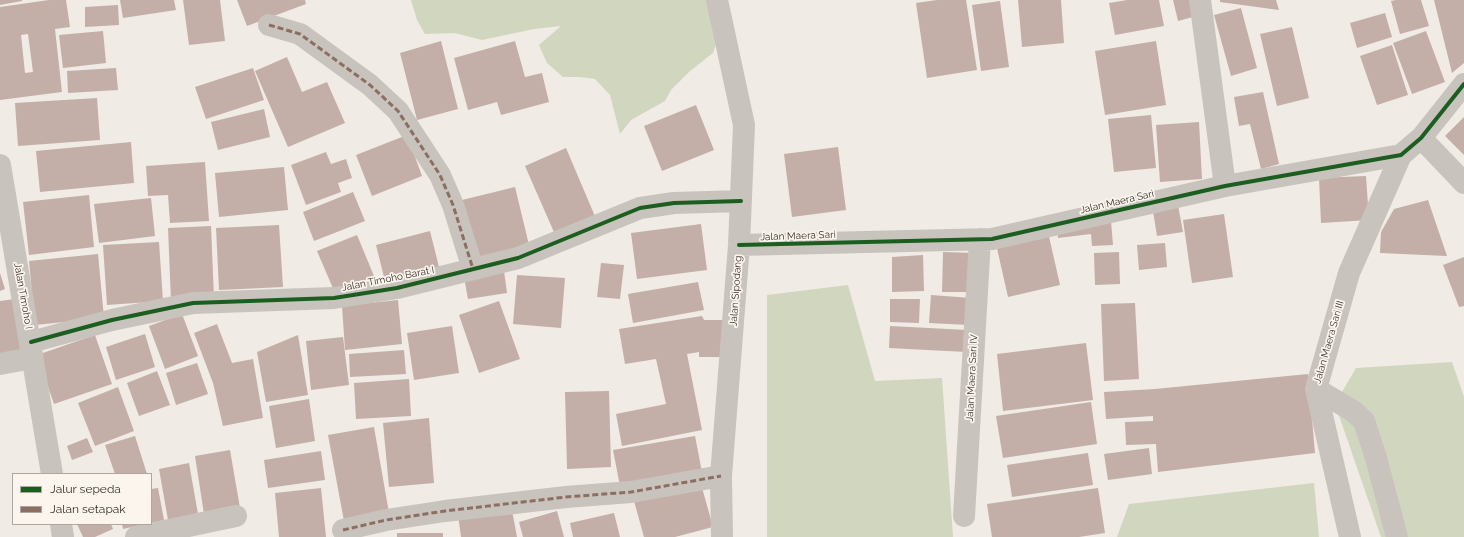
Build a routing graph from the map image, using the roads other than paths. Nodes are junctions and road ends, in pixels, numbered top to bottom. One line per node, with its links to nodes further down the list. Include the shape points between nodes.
1 (717, 0): 10 (street, Jalan Sipodang, via 744,125)
2 (1200, 0): 9 (street)
3 (269, 26): 13 (street, via 300,34 370,85 398,111 440,175 453,205)
4 (1464, 84): 5 (street)
5 (1421, 138): 6 (street); 8 (street)
6 (1401, 155): 9 (street, Jalan Maera Sari); 16 (street, Jalan Maera Sari III, via 1350,273)
7 (0, 165): 14 (street, Jalan Timoho I)
8 (1464, 183)
9 (1225, 186): 11 (street, Jalan Maera Sari)
10 (741, 201): 12 (street, Jalan Sipodang); 13 (street, Jalan Timoho Barat I, via 674,203 640,208 518,258)
11 (980, 239): 12 (street, Jalan Maera Sari); 20 (street, Jalan Maera Sari IV)
12 (739, 245): 18 (street, Jalan Sipodang)
13 (473, 269): 14 (street, Jalan Timoho Barat I, via 397,288 334,298 193,303 112,320)
14 (32, 350): 15 (street, Jalan Timoho Barat I); 17 (street, Jalan Timoho I)
15 (0, 364)
16 (1316, 389): 26 (street, Jalan Maera Sari III); 27 (street, via 1364,421)
17 (52, 473)
18 (721, 476): 22 (street, via 631,492 445,511); 25 (street, Jalan Sipodang)
19 (236, 516): 24 (street)
20 (964, 516)
21 (61, 525): 23 (street)
22 (342, 530)
23 (63, 537)
24 (136, 537)
25 (722, 537)
26 (1350, 537)
27 (1397, 537)

